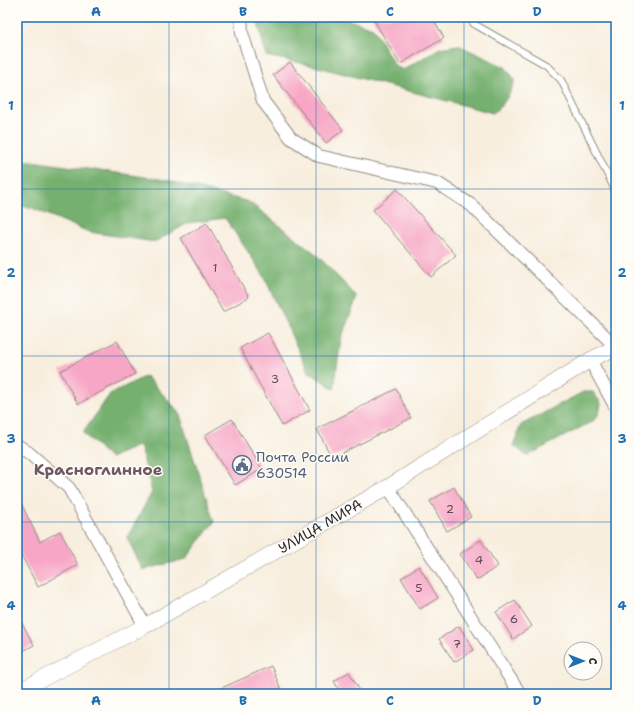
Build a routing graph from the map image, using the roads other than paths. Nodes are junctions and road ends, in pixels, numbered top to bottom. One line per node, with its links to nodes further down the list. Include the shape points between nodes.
1 (241, 17): 4 (street, via 242,33 263,101 291,138 319,156 437,183 471,205)
2 (470, 17): 3 (lane, via 474,24 546,65 561,80)
3 (616, 192)
4 (616, 347): 5 (street, УЛИЦА МИРА)
5 (590, 360): 6 (street); 8 (street, УЛИЦА МИРА)
6 (616, 408)
7 (17, 446): 9 (street, via 29,453 69,488)
8 (388, 487): 9 (street, УЛИЦА МИРА); 11 (street)
9 (145, 626): 10 (street, УЛИЦА МИРА)
10 (17, 692)
11 (520, 694)

